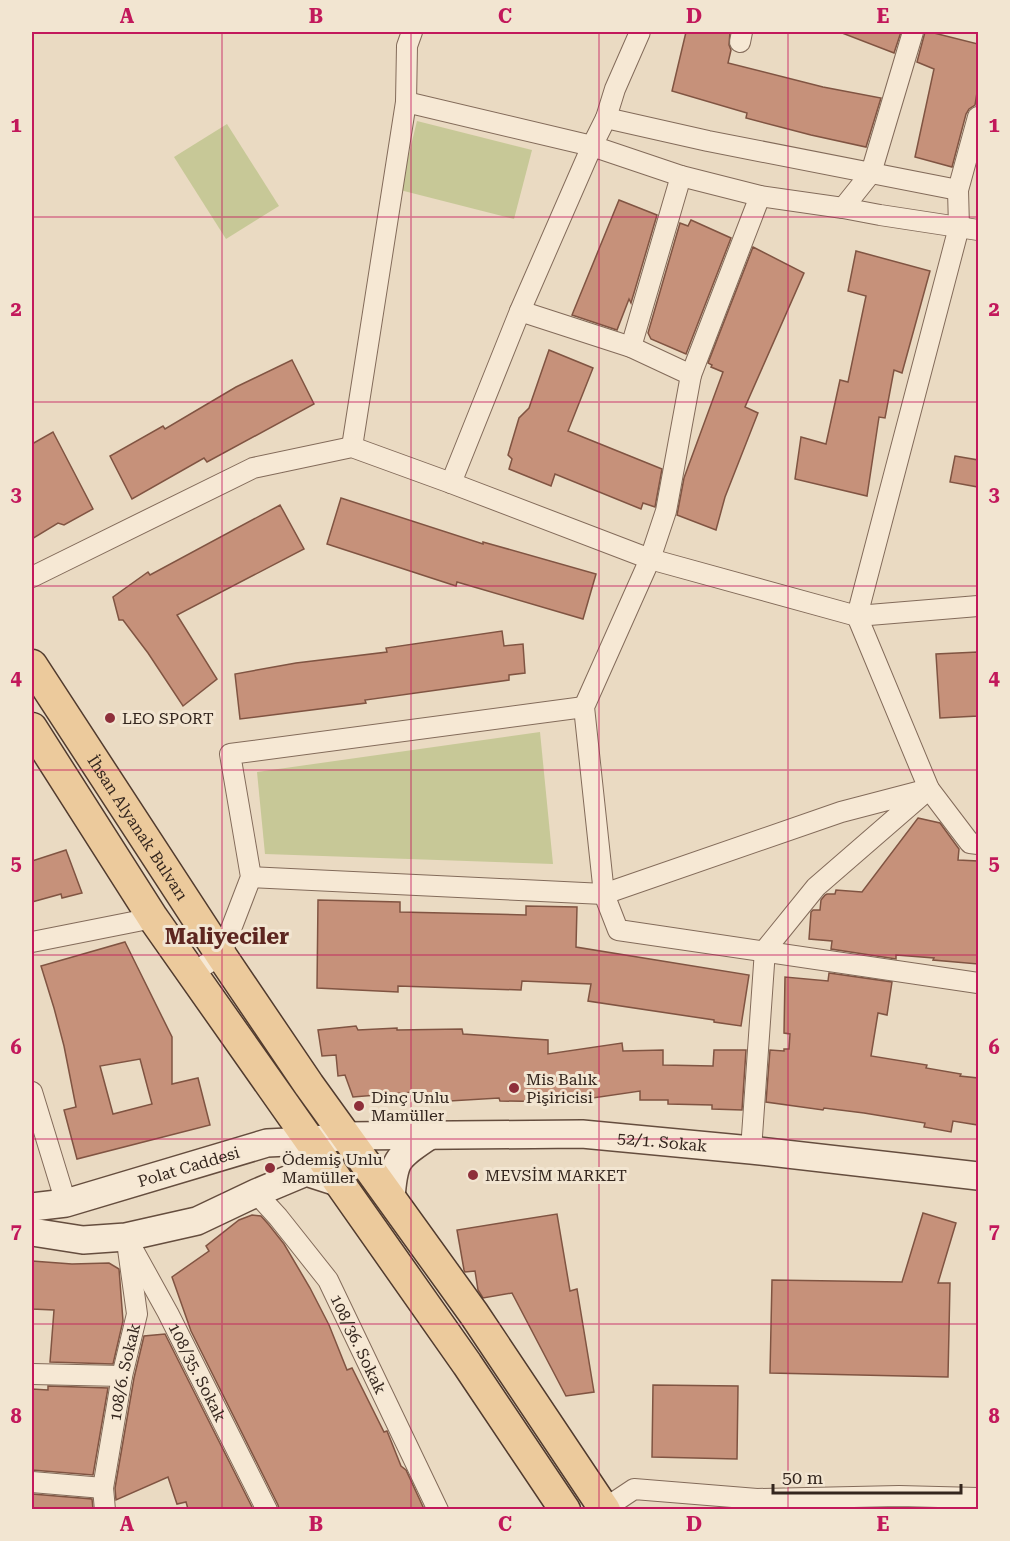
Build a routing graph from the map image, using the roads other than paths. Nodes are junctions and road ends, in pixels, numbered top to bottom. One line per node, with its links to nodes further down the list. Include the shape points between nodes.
1 (412, 32): 4 (street, via 407,46)
2 (640, 32): 6 (street)
3 (913, 32): 8 (street)
4 (406, 102): 7 (street); 17 (street)
5 (978, 117): 10 (street)
6 (606, 118): 7 (street); 8 (street)
7 (592, 146): 9 (street); 14 (street)
8 (871, 173): 10 (street); 12 (street)
9 (681, 176): 11 (street); 15 (street)
10 (958, 190): 13 (street)
11 (760, 196): 12 (street); 16 (street)
12 (843, 208): 13 (street)
13 (969, 228): 22 (street)
14 (520, 311): 15 (street); 18 (street)
15 (631, 347): 16 (street)
16 (691, 375): 19 (street, via 666,511)
17 (352, 447): 18 (street); 20 (street, via 253,468)
18 (451, 483): 19 (street)
19 (650, 559): 22 (street); 24 (street)
20 (32, 577)
21 (978, 606): 22 (street)
22 (857, 616): 26 (street)
23 (32, 665): 33 (main road, İhsan Alyanak Bulvarı)
24 (584, 707): 28 (street, via 230,754); 29 (street)
25 (32, 728): 30 (main road)
26 (929, 789): 27 (street, via 970,843); 29 (street, via 841,812); 32 (street, via 816,887)
27 (978, 844)
28 (251, 877): 29 (street); 33 (street)
29 (604, 894): 32 (street, via 618,930)
30 (153, 918): 31 (street); 34 (main road)
31 (32, 942)
32 (765, 950): 35 (street); 41 (street)
33 (221, 955): 34 (street); 40 (main road, İhsan Alyanak Bulvarı, via 322,1103)
34 (192, 973): 37 (main road)
35 (978, 983)
36 (32, 1092): 45 (street)
37 (283, 1104): 39 (main road, via 279,1124); 40 (main road)
38 (429, 1136): 40 (main road, 52/1. Sokak); 41 (main road, 52/1. Sokak, via 582,1134); 44 (main road, via 396,1161)
39 (267, 1143): 40 (main road, Polat Caddesi); 45 (main road, Polat Caddesi)
40 (321, 1149): 43 (main road); 44 (main road); 58 (main road, via 340,1184)
41 (750, 1150): 42 (main road, 52/1. Sokak)
42 (978, 1176)
43 (256, 1193): 48 (main road, via 197,1221); 57 (street, 108/36. Sokak, via 327,1280)
44 (391, 1198): 59 (main road)
45 (66, 1203): 46 (main road, Polat Caddesi)
46 (32, 1207)
47 (32, 1232): 48 (main road, via 83,1240)
48 (126, 1237): 50 (street, 108/6. Sokak, via 137,1314); 56 (street, 108/35. Sokak)
49 (32, 1374): 50 (street)
50 (122, 1376): 52 (street, 108/6. Sokak)
51 (32, 1482): 52 (street)
52 (104, 1488): 55 (street, 108/6. Sokak)
53 (978, 1498): 54 (street, via 899,1496)
54 (754, 1504): 59 (street, via 634,1489)
55 (105, 1509)
56 (267, 1509)
57 (438, 1509)
58 (565, 1509)
59 (604, 1509)

